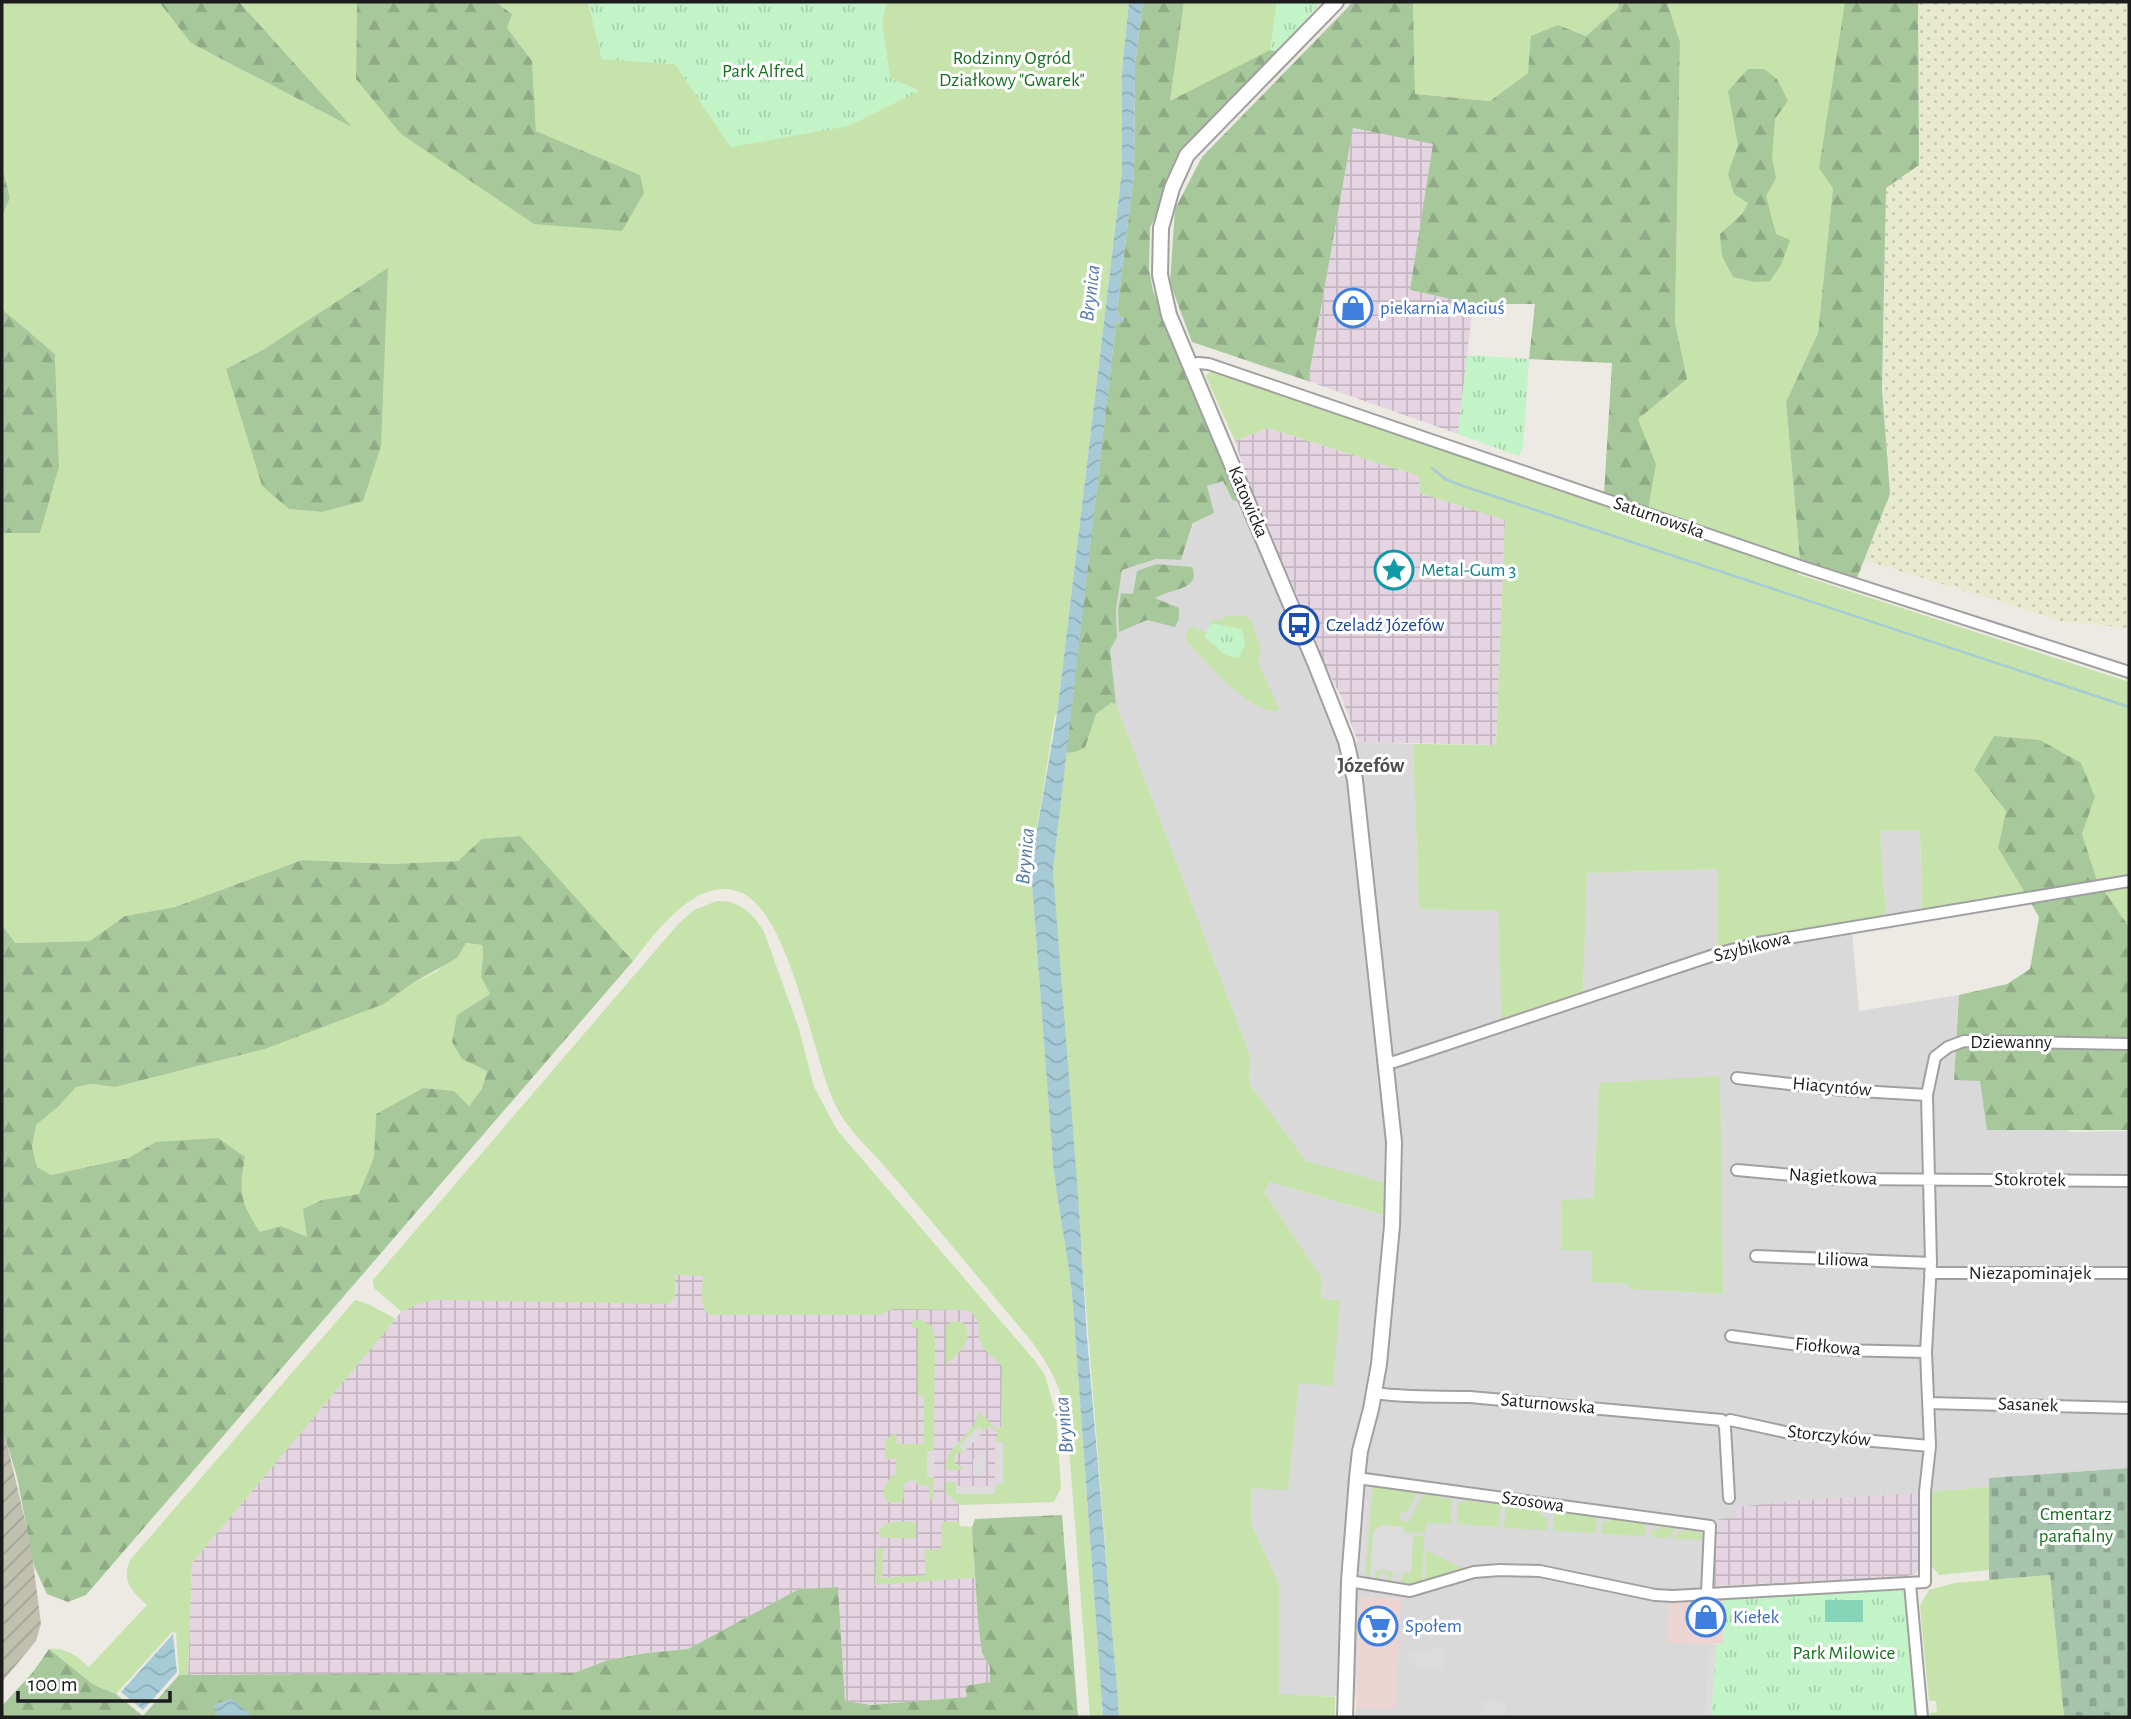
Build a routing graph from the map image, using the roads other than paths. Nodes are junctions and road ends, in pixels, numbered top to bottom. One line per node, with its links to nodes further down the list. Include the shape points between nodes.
1 (1336, 2): 2 (street, Katowicka, via 1200,140 1187,155 1172,188 1161,228 1160,275 1169,314)
2 (1191, 365): 3 (street, Saturnowska, via 1209,364 1806,568); 6 (street, Katowicka, via 1346,741 1355,780)
3 (2129, 672)
4 (2129, 880): 6 (street, Szybikowa, via 1758,943)
5 (2129, 1044): 8 (street, Dziewanny, via 1964,1041 1935,1057)
6 (1386, 1061): 17 (street, via 1394,1142 1393,1207)
7 (1737, 1078): 8 (street, Hiacyntów)
8 (1927, 1095): 10 (street, Dziewanny)
9 (1737, 1170): 10 (street, Nagietkowa)
10 (1930, 1181): 11 (street, Stokrotek); 13 (street, Dziewanny)
11 (2129, 1181)
12 (1756, 1256): 13 (street, Liliowa)
13 (1931, 1268): 14 (street, Niezapominajek); 16 (street, Dziewanny)
14 (2129, 1273)
15 (1731, 1336): 16 (street, Fiołkowa, via 1836,1350)
16 (1926, 1352): 18 (street, Dziewanny)
17 (1374, 1392): 20 (street, Saturnowska, via 1424,1398 1470,1396); 22 (street)
18 (1928, 1402): 19 (street, Sasanek); 21 (street, Dziewanny)
19 (2129, 1408)
20 (1726, 1420): 21 (street, Storczyków, via 1794,1434); 23 (street)
21 (1930, 1446): 25 (street, Dziewanny, via 1925,1582)
22 (1357, 1478): 24 (street); 26 (street, Szosowa, via 1710,1526)
23 (1729, 1498)
24 (1349, 1581): 26 (street, via 1410,1591 1474,1572 1513,1570 1540,1571 1655,1595); 27 (street)
25 (1910, 1584): 26 (street); 28 (street)
26 (1707, 1594)
27 (1345, 1717)
28 (1922, 1717)

